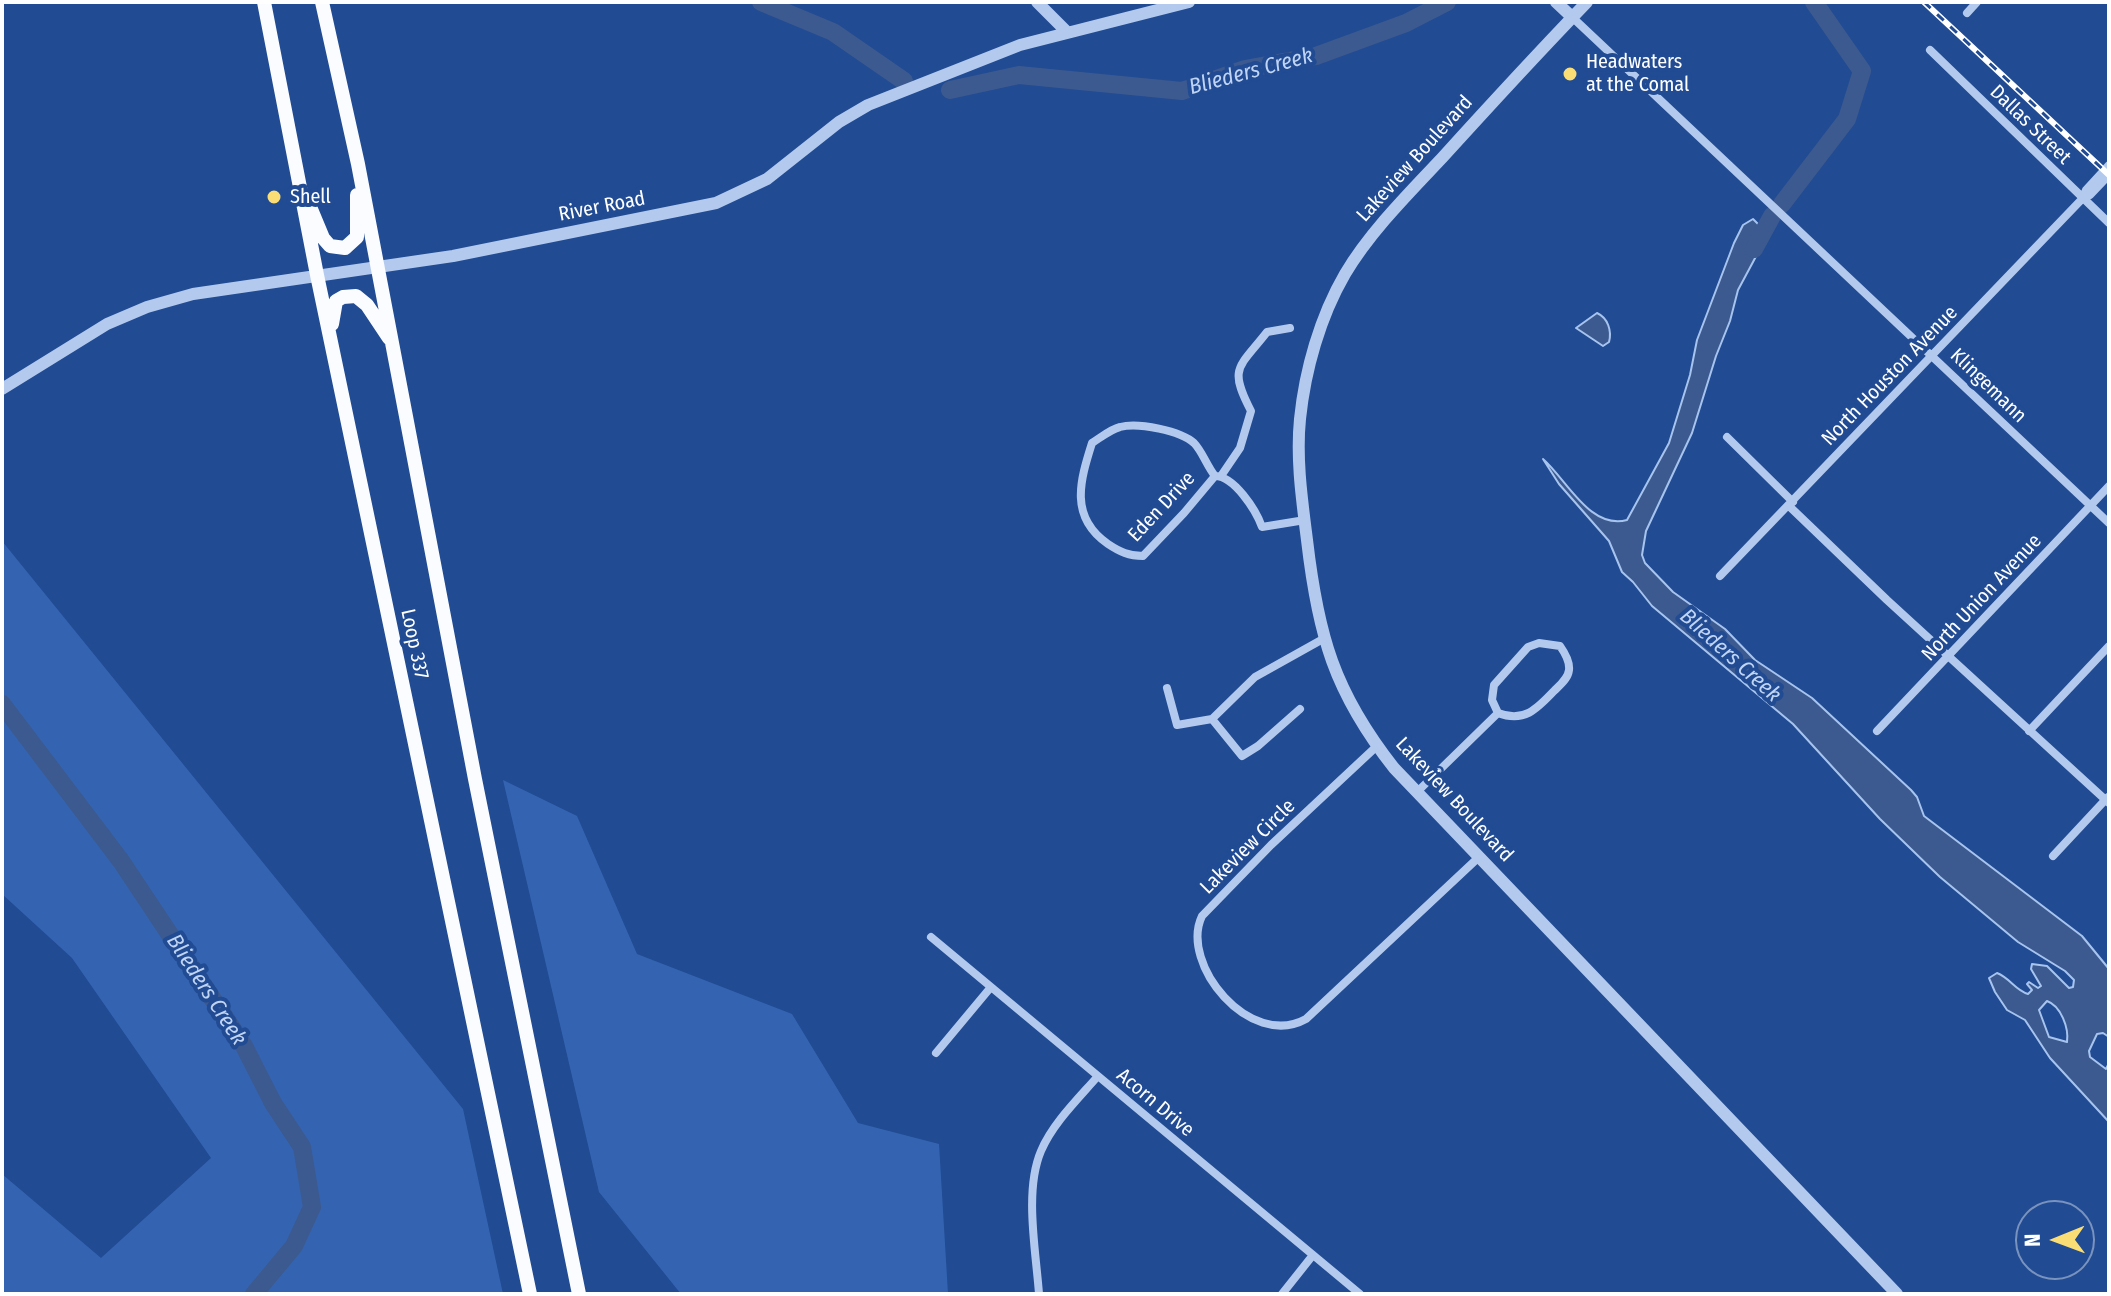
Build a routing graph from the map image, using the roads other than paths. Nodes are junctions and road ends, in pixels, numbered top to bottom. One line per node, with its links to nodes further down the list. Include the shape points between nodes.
1 (264, 2): 15 (main road, Loop 337)
2 (322, 2): 12 (main road, Loop 337)
3 (1037, 2): 10 (street)
4 (1189, 2): 10 (street, River Road)
5 (1556, 2): 9 (street)
6 (1587, 2): 9 (street, Lakeview Boulevard)
7 (1977, 2): 8 (street)
8 (1967, 13)
9 (1572, 17): 23 (street, Klingemann); 30 (street, Lakeview Boulevard, via 1363,247 1337,289 1313,353 1300,419)
10 (1067, 32): 18 (street, River Road, via 868,105 767,179 716,203)
11 (1930, 50): 16 (street, Dallas Street)
12 (356, 154): 15 (main road, via 357,237 345,248 330,246 323,238); 18 (main road, Loop 337)
13 (2109, 165): 16 (street, North Houston Avenue)
14 (2109, 175): 16 (street, North Houston Avenue)
15 (297, 178): 19 (main road, Loop 337)
16 (2083, 198): 17 (street, Dallas Street); 23 (street, North Houston Avenue)
17 (2109, 223)
18 (377, 267): 19 (street, River Road); 22 (main road, Loop 337)
19 (317, 275): 21 (main road, Loop 337); 24 (street, River Road, via 193,294 147,307 87,335)
20 (1290, 328): 26 (street, Eden Drive, via 1267,332 1238,370 1237,385 1251,411 1240,448)
21 (330, 342): 22 (main road, via 336,301 351,295 363,300); 52 (main road, Loop 337)
22 (394, 345): 53 (main road, Loop 337)
23 (1932, 354): 28 (street, North Houston Avenue); 29 (street, Klingemann)
24 (2, 389)
25 (1727, 437): 28 (street)
26 (1218, 476): 26 (street, Eden Drive, via 1196,444 1178,433 1121,426 1092,443 1081,479 1081,511 1102,540 1130,556 1143,556); 30 (street, Eden Drive, via 1251,503 1262,527)
27 (2109, 486): 29 (street, North Union Avenue)
28 (1791, 504): 32 (street, North Houston Avenue); 35 (street)
29 (2090, 507): 31 (street, Klingemann); 35 (street, North Union Avenue)
30 (1305, 520): 33 (street, Lakeview Boulevard)
31 (2109, 523)
32 (1720, 576)
33 (1323, 639): 39 (street, via 1255,677); 42 (street, Lakeview Boulevard, via 1346,697)
34 (2109, 646): 41 (street)
35 (1950, 656): 40 (street, North Union Avenue); 41 (street)
36 (1167, 688): 39 (street, via 1177,725)
37 (1300, 709): 39 (street, via 1242,756)
38 (1498, 713): 38 (street, via 1527,715 1537,710 1567,677 1570,667 1560,646 1528,647 1494,685 1492,700); 43 (street)
39 (1212, 719)
40 (1877, 731)
41 (2029, 731): 44 (street)
42 (1377, 746): 43 (street, Lakeview Boulevard); 46 (street, Lakeview Circle, via 1202,916 1198,947 1233,1006 1260,1024 1280,1026 1306,1019)
43 (1417, 792): 46 (street, Lakeview Boulevard)
44 (2108, 800): 45 (street)
45 (2053, 856)
46 (1479, 857): 57 (street, Lakeview Boulevard)
47 (931, 937): 48 (street, Acorn Drive)
48 (991, 987): 49 (street); 50 (street, Acorn Drive)
49 (936, 1053)
50 (1098, 1076): 51 (street, Acorn Drive); 54 (street, via 1055,1128 1032,1181)
51 (1313, 1255): 55 (street); 56 (street, Acorn Drive)
52 (530, 1294)
53 (579, 1294)
54 (1039, 1294)
55 (1282, 1294)
56 (1360, 1294)
57 (1897, 1294)

